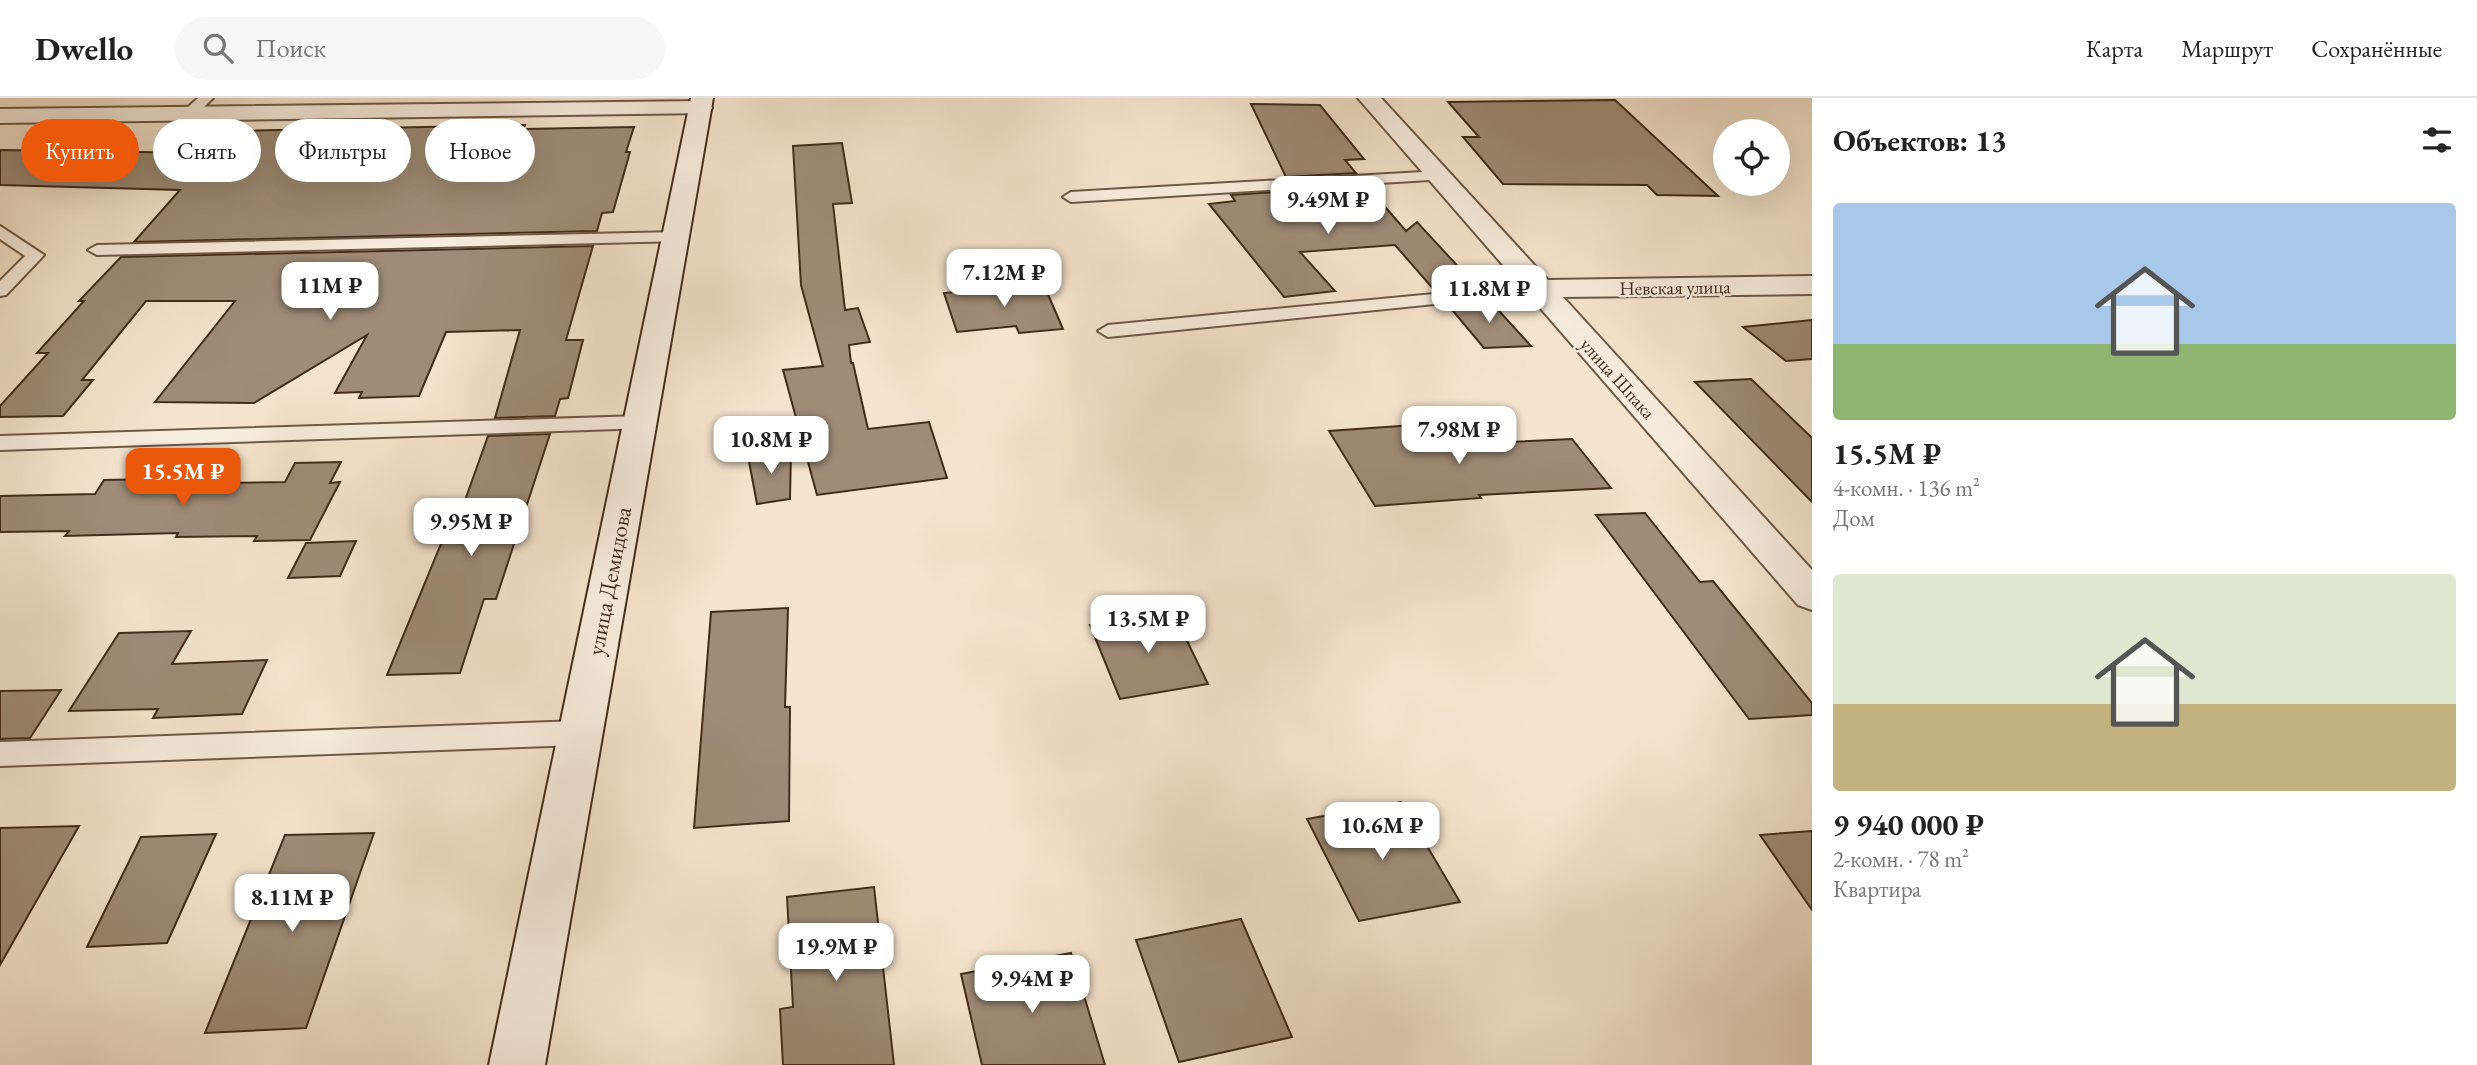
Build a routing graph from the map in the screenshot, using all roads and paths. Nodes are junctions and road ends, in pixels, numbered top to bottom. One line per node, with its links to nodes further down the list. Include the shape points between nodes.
1 (1369, 98): 5 (street, улица Шпака)
2 (702, 103): 3 (street); 8 (street, улица Демидова)
3 (199, 105): 4 (street)
4 (0, 116)
5 (1440, 176): 6 (lane); 11 (street, улица Шпака)
6 (1071, 197)
7 (0, 231): 12 (lane, via 35,255)
8 (677, 237): 9 (lane); 14 (street, улица Демидова)
9 (97, 250)
10 (1812, 285): 11 (street, Невская улица)
11 (1538, 289): 13 (lane); 16 (street, улица Шпака)
12 (0, 291)
13 (1108, 331)
14 (640, 423): 15 (lane); 17 (street, улица Демидова)
15 (0, 443)
16 (1812, 595)
17 (580, 733): 18 (lane); 19 (street, улица Демидова)
18 (0, 754)
19 (517, 1065)

